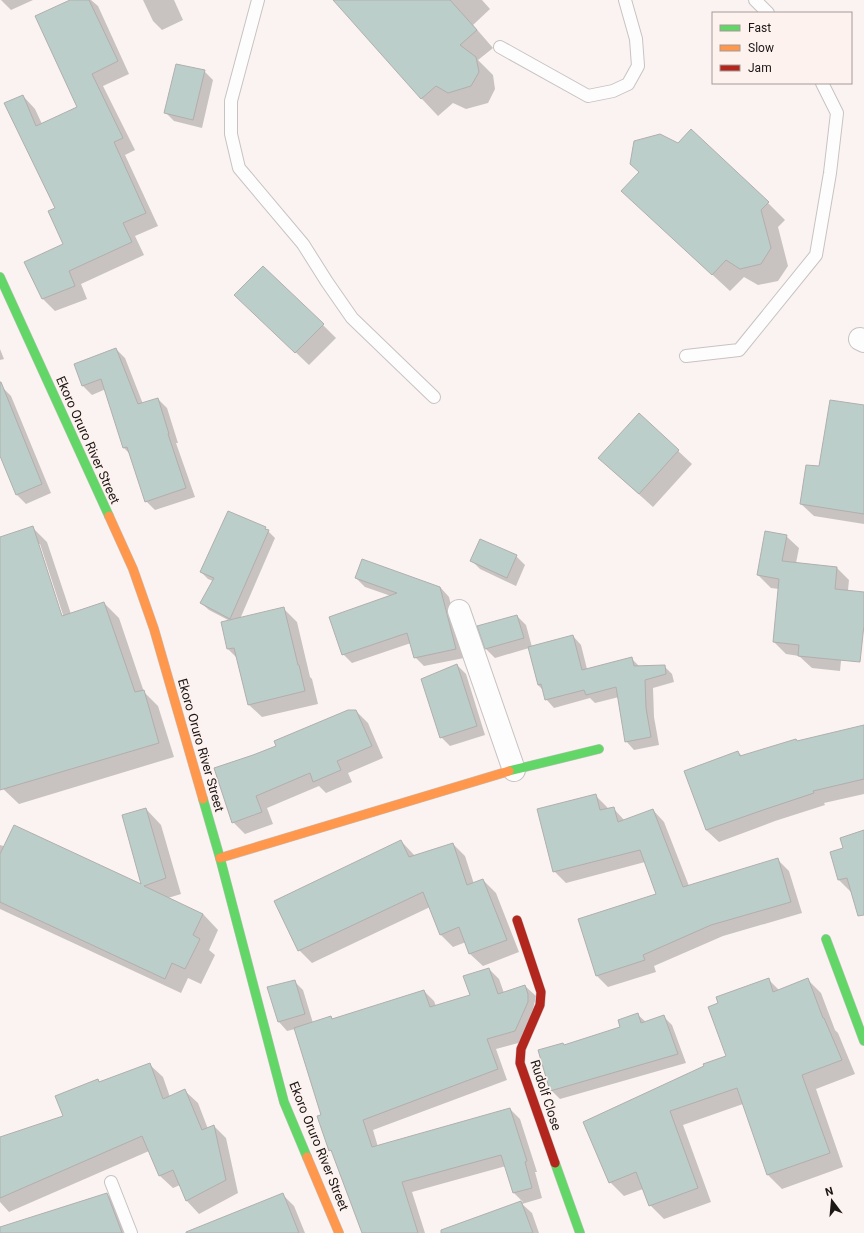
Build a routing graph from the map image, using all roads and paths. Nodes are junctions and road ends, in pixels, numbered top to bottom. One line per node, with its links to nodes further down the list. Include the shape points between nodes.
1 (258, 0): 9 (lane, via 231,101 231,134 239,168 303,244 352,318)
2 (625, 0): 5 (lane, via 636,39 638,66 628,84 613,91 588,96)
3 (755, 0): 4 (lane)
4 (767, 12)
5 (500, 47)
6 (823, 84): 8 (lane, via 838,113 816,255 739,350)
7 (0, 277): 13 (street, Ekoro Oruro River Street, via 133,569 154,629)
8 (686, 356)
9 (434, 397)
10 (459, 611): 12 (street)
11 (599, 749): 12 (street)
12 (514, 770): 13 (street)
13 (220, 858): 19 (street, Ekoro Oruro River Street, via 284,1102)
14 (517, 920): 20 (street, Rudolf Close, via 541,992 540,1005 521,1049 520,1063)
15 (826, 939): 16 (street)
16 (864, 1041)
17 (111, 1182): 18 (lane)
18 (131, 1233)
19 (339, 1233)
20 (580, 1233)

